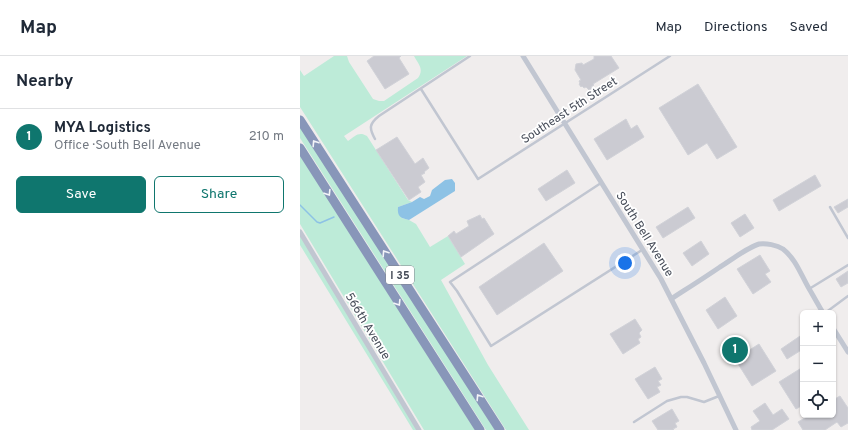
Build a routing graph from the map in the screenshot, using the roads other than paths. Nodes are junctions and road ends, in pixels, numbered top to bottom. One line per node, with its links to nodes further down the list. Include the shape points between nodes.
1 (470, 56): 4 (lane)
2 (523, 56): 6 (street, South Bell Avenue)
3 (670, 56): 6 (lane, Southeast 5th Street)
4 (421, 89): 6 (lane, Southeast 5th Street, via 478,179); 7 (lane, via 372,121)
5 (300, 120): 26 (highway, I 35, one-way to 5)
6 (565, 123): 9 (street, South Bell Avenue)
7 (375, 139)
8 (300, 148): 25 (highway, I 35, one-way to 25)
9 (602, 183): 13 (street, South Bell Avenue); 13 (lane, via 450,282 491,346)
10 (830, 207): 12 (lane)
11 (300, 232): 24 (street, 566th Avenue)
12 (848, 238)
13 (643, 249): 17 (street, South Bell Avenue)
14 (848, 265): 15 (lane)
15 (809, 289): 17 (street, via 798,267 783,249 765,244 741,253); 18 (street)
16 (848, 296): 19 (lane)
17 (671, 299): 22 (street, South Bell Avenue)
18 (822, 310)
19 (828, 310)
20 (836, 333): 21 (street)
21 (848, 352)
22 (719, 396): 23 (lane, via 704,402 687,397 672,399); 27 (street, South Bell Avenue)
23 (634, 422)
24 (419, 430)
25 (480, 430)
26 (500, 430)
27 (736, 430)

